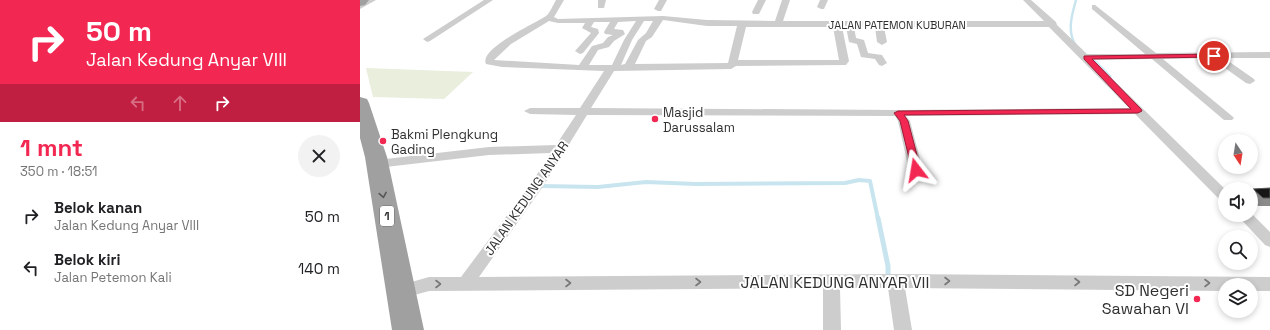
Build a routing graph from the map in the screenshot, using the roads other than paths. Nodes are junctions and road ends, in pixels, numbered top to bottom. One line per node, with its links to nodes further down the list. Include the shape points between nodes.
1 (363, 0): 9 (highway)
2 (372, 0): 10 (street)
3 (489, 0): 24 (street)
4 (560, 0): 14 (street)
5 (663, 0): 13 (street)
6 (762, 0): 12 (street)
7 (786, 0): 20 (street)
8 (1027, 0): 19 (street)
9 (360, 2)
10 (360, 7)
11 (1095, 7): 28 (street)
12 (756, 12)
13 (658, 14): 15 (street, JALAN PATEMON KUBURAN); 18 (street, JALAN PATEMON KUBURAN, via 707,23); 35 (street, via 649,35 642,40)
14 (550, 17): 17 (street, JALAN PATEMON KUBURAN, via 553,20); 33 (street, via 516,38 489,59 489,62)
15 (642, 18): 16 (street, JALAN PATEMON KUBURAN); 34 (street)
16 (616, 19): 17 (street, JALAN PATEMON KUBURAN); 33 (street, via 608,32 621,34 611,39 606,46 595,48)
17 (591, 20): 26 (street, via 586,28 595,34)
18 (742, 24): 20 (street, JALAN PATEMON KUBURAN); 31 (street)
19 (1053, 24): 23 (street, JALAN PATEMON KUBURAN); 30 (street)
20 (778, 25): 21 (street, JALAN PATEMON KUBURAN)
21 (837, 25): 22 (street, JALAN PATEMON KUBURAN); 31 (street, via 843,63)
22 (850, 25): 23 (street, JALAN PATEMON KUBURAN); 32 (street, via 852,40 861,42 864,55 879,57)
23 (879, 25): 25 (street)
24 (427, 39)
25 (882, 42)
26 (580, 51)
27 (1270, 55): 29 (street)
28 (1156, 56): 29 (street); 30 (street); 42 (street)
29 (1214, 56): 36 (street)
30 (1089, 57): 40 (street)
31 (732, 63): 35 (street, via 728,66)
32 (882, 63)
33 (582, 68): 34 (street)
34 (613, 68): 35 (street); 39 (street)
35 (628, 68)
36 (1250, 81)
37 (360, 103): 44 (highway, 1)
38 (530, 111): 39 (street)
39 (584, 111): 41 (street); 43 (street, JALAN KEDUNG ANYAR)
40 (1138, 111): 41 (street); 46 (street)
41 (898, 113): 45 (street, via 904,121)
42 (1228, 118)
43 (558, 149): 44 (street, via 489,151); 51 (street, JALAN KEDUNG ANYAR, via 536,186)
44 (370, 165): 53 (highway, 1, one-way to 53)
45 (916, 170)
46 (1218, 190)
47 (1251, 222): 48 (street)
48 (1269, 239)
49 (831, 281): 50 (street, JALAN KEDUNG ANYAR VII); 51 (street, JALAN KEDUNG ANYAR VII, one-way to 49); 55 (street)
50 (891, 281): 52 (street, JALAN KEDUNG ANYAR VII, one-way to 52); 56 (street)
51 (465, 284): 53 (street, JALAN KEDUNG ANYAR VII, one-way to 51, via 429,284)
52 (1270, 284)
53 (400, 292): 54 (highway, 1)
54 (408, 330)
55 (832, 330)
56 (903, 330)

